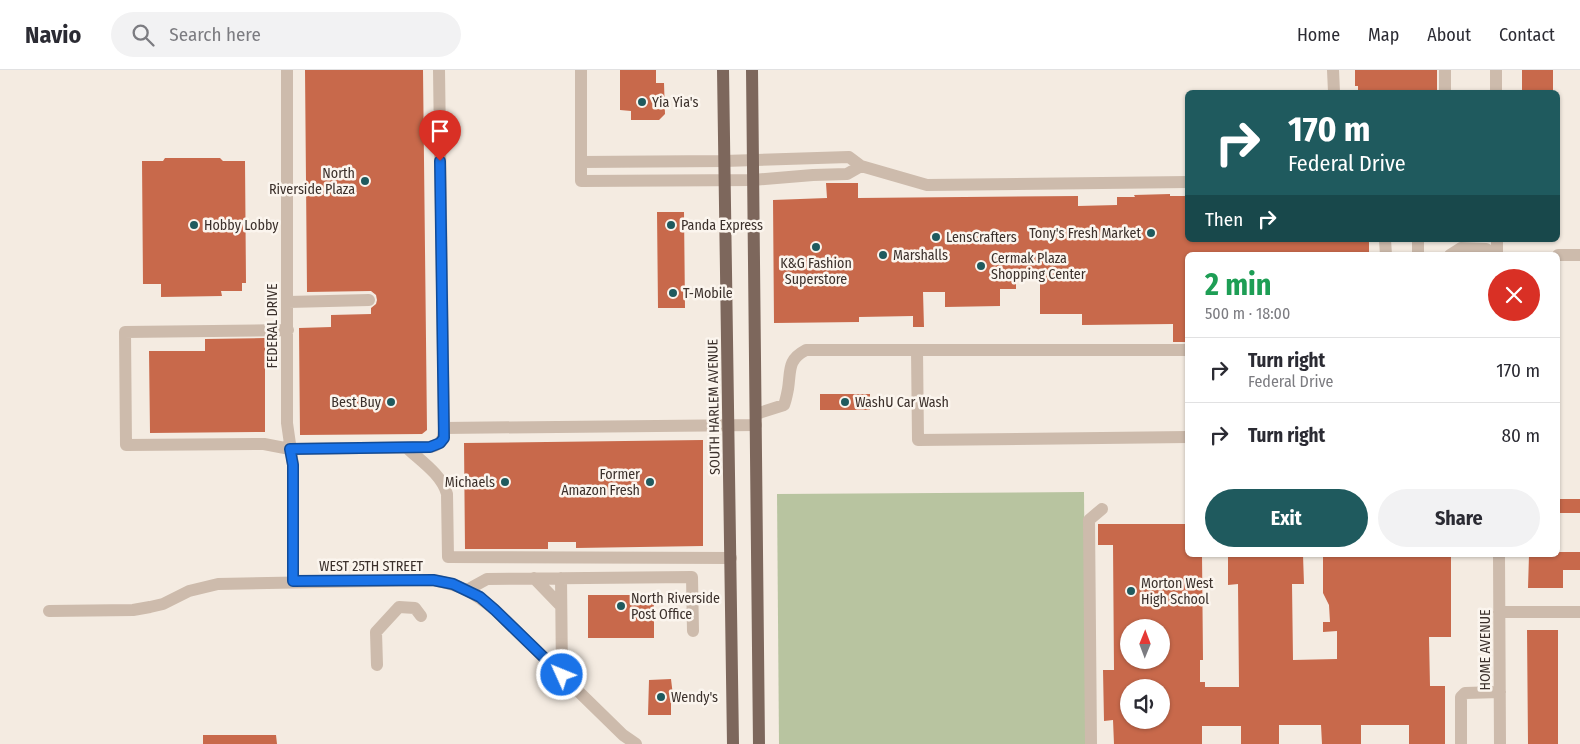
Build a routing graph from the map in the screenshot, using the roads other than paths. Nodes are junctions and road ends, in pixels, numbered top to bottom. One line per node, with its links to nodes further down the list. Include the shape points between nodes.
1 (288, 70): 24 (street, FEDERAL DRIVE)
2 (439, 70): 30 (street)
3 (581, 70): 14 (street)
4 (723, 70): 13 (main road, SOUTH HARLEM AVENUE)
5 (752, 70): 12 (main road)
6 (1333, 70): 9 (street)
7 (1445, 70): 10 (street)
8 (1496, 70): 11 (street)
9 (1334, 90)
10 (1445, 90)
11 (1496, 90)
12 (753, 160): 13 (street); 15 (street, via 849,157); 17 (main road)
13 (724, 161): 14 (street); 16 (main road, SOUTH HARLEM AVENUE)
14 (581, 162): 16 (street, via 581,181)
15 (861, 166): 17 (street, via 847,174); 18 (street, via 927,185)
16 (724, 180): 17 (street); 29 (main road, SOUTH HARLEM AVENUE)
17 (753, 180): 28 (main road)
18 (1185, 182)
19 (1455, 252): 20 (street, via 1461,248)
20 (1491, 252)
21 (1580, 255): 22 (street)
22 (1560, 256)
23 (369, 300): 24 (street)
24 (288, 302): 25 (street, FEDERAL DRIVE)
25 (288, 330): 33 (street, FEDERAL DRIVE, via 287,423); 33 (street, via 125,332 126,445 264,444)
26 (918, 350): 27 (street); 28 (street, via 806,350 796,355 790,366 784,405); 31 (street, via 918,440)
27 (1185, 350)
28 (756, 420): 29 (street); 52 (main road)
29 (729, 426): 30 (street); 36 (main road, SOUTH HARLEM AVENUE)
30 (444, 428): 32 (street, via 444,438 435,446)
31 (1185, 437)
32 (407, 448): 33 (street); 36 (street, via 446,487 448,558)
33 (290, 449): 39 (street, FEDERAL DRIVE, via 293,465)
34 (1102, 509): 53 (street, via 1089,520)
35 (1499, 557): 43 (street, HOME AVENUE)
36 (731, 558): 51 (main road, SOUTH HARLEM AVENUE)
37 (534, 578): 38 (street); 40 (street, via 487,578); 41 (street)
38 (561, 578): 41 (street); 46 (street, via 692,577)
39 (293, 581): 40 (street, WEST 25TH STREET, via 433,580); 42 (street, WEST 25TH STREET, via 204,586 163,604 133,610)
40 (467, 590): 48 (street, WEST 25TH STREET, via 495,610)
41 (561, 606): 48 (street)
42 (49, 611)
43 (1499, 612): 44 (street); 49 (street, HOME AVENUE)
44 (1580, 612)
45 (421, 616): 47 (street, via 415,608 399,608 376,632)
46 (693, 631)
47 (377, 665)
48 (562, 675): 50 (street, WEST 25TH STREET)
49 (1500, 692): 54 (street, via 1462,694); 55 (street, HOME AVENUE)
50 (636, 744)
51 (734, 744)
52 (759, 744)
53 (1091, 744)
54 (1461, 744)
55 (1500, 744)

